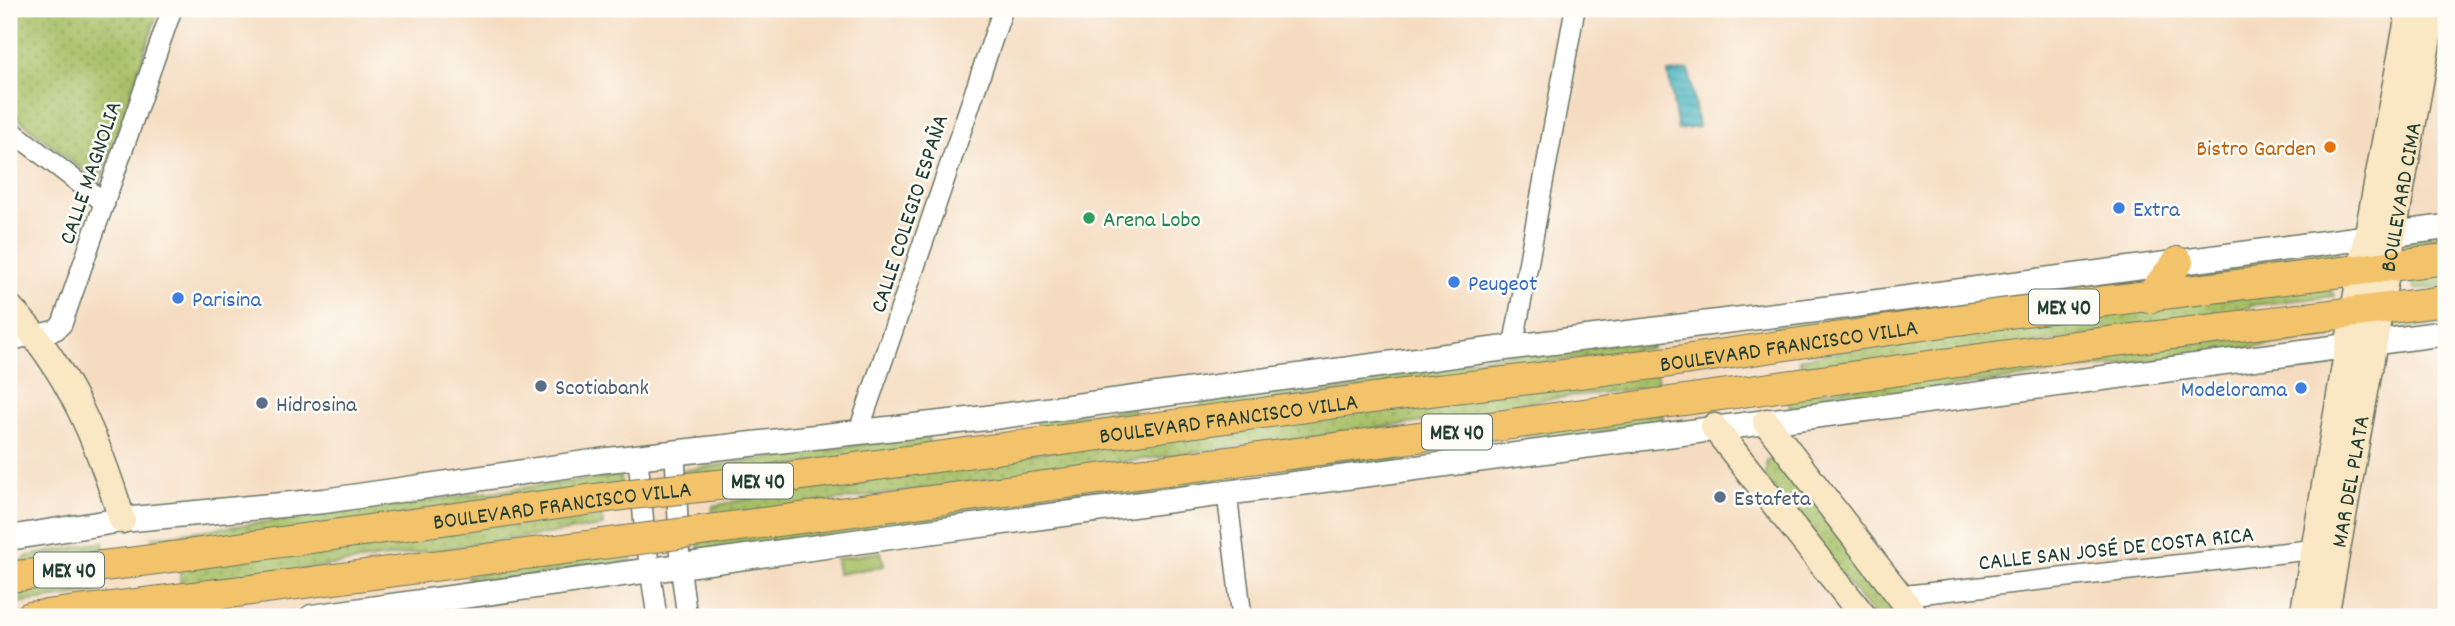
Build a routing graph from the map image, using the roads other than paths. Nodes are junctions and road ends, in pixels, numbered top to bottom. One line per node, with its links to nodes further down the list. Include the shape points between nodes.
1 (172, 9): 7 (street, CALLE MAGNOLIA)
2 (1003, 9): 25 (street, CALLE COLEGIO ESPAÑA)
3 (1575, 9): 22 (street)
4 (2410, 9): 10 (main road, BOULEVARD CIMA)
5 (2433, 9): 9 (main road, BOULEVARD CIMA)
6 (9, 129): 7 (street)
7 (105, 203): 19 (street, CALLE MAGNOLIA, via 62,324)
8 (2446, 227): 9 (street, BOULEVARD FRANCISCO VILLA)
9 (2395, 234): 10 (street, BOULEVARD FRANCISCO VILLA); 13 (main road, BOULEVARD CIMA)
10 (2367, 237): 12 (street, BOULEVARD FRANCISCO VILLA); 13 (main road, BOULEVARD CIMA)
11 (2446, 259): 13 (main road, BOULEVARD FRANCISCO VILLA / MEX 40)
12 (2178, 262): 14 (main road); 22 (street, BOULEVARD FRANCISCO VILLA)
13 (2375, 268): 14 (main road, BOULEVARD FRANCISCO VILLA / MEX 40); 17 (main road, BOULEVARD CIMA)
14 (2149, 298): 34 (main road, BOULEVARD FRANCISCO VILLA / MEX 40, bridge)
15 (2446, 301): 17 (main road, BOULEVARD FRANCISCO VILLA / MEX 40)
16 (9, 307): 19 (main road)
17 (2367, 311): 21 (main road, BOULEVARD CIMA); 36 (main road, BOULEVARD FRANCISCO VILLA / MEX 40, bridge)
18 (2446, 333): 21 (street)
19 (35, 335): 20 (street, CALLE MAGNOLIA); 29 (main road, via 76,400)
20 (9, 341)
21 (2362, 345): 23 (street); 31 (main road, MAR DEL PLATA)
22 (1513, 347): 25 (street, BOULEVARD FRANCISCO VILLA)
23 (1766, 422): 24 (street); 35 (main road)
24 (1714, 427): 28 (street); 41 (main road)
25 (858, 433): 26 (street, BOULEVARD FRANCISCO VILLA)
26 (675, 453): 27 (street, BOULEVARD FRANCISCO VILLA); 32 (street)
27 (638, 458): 29 (street, BOULEVARD FRANCISCO VILLA, via 324,501); 33 (street)
28 (1227, 494): 32 (street); 40 (street)
29 (122, 520): 30 (street, BOULEVARD FRANCISCO VILLA)
30 (15, 533)
31 (2326, 548): 35 (street, CALLE SAN JOSÉ DE COSTA RICA); 43 (main road); 44 (main road, MAR DEL PLATA)
32 (680, 565): 33 (street); 39 (street)
33 (651, 568): 37 (street); 38 (street)
34 (9, 577)
35 (1899, 596): 42 (main road)
36 (30, 617)
37 (312, 617)
38 (657, 617)
39 (687, 617)
40 (1242, 617)
41 (1864, 617)
42 (1916, 617)
43 (2303, 617)
44 (2325, 617)

